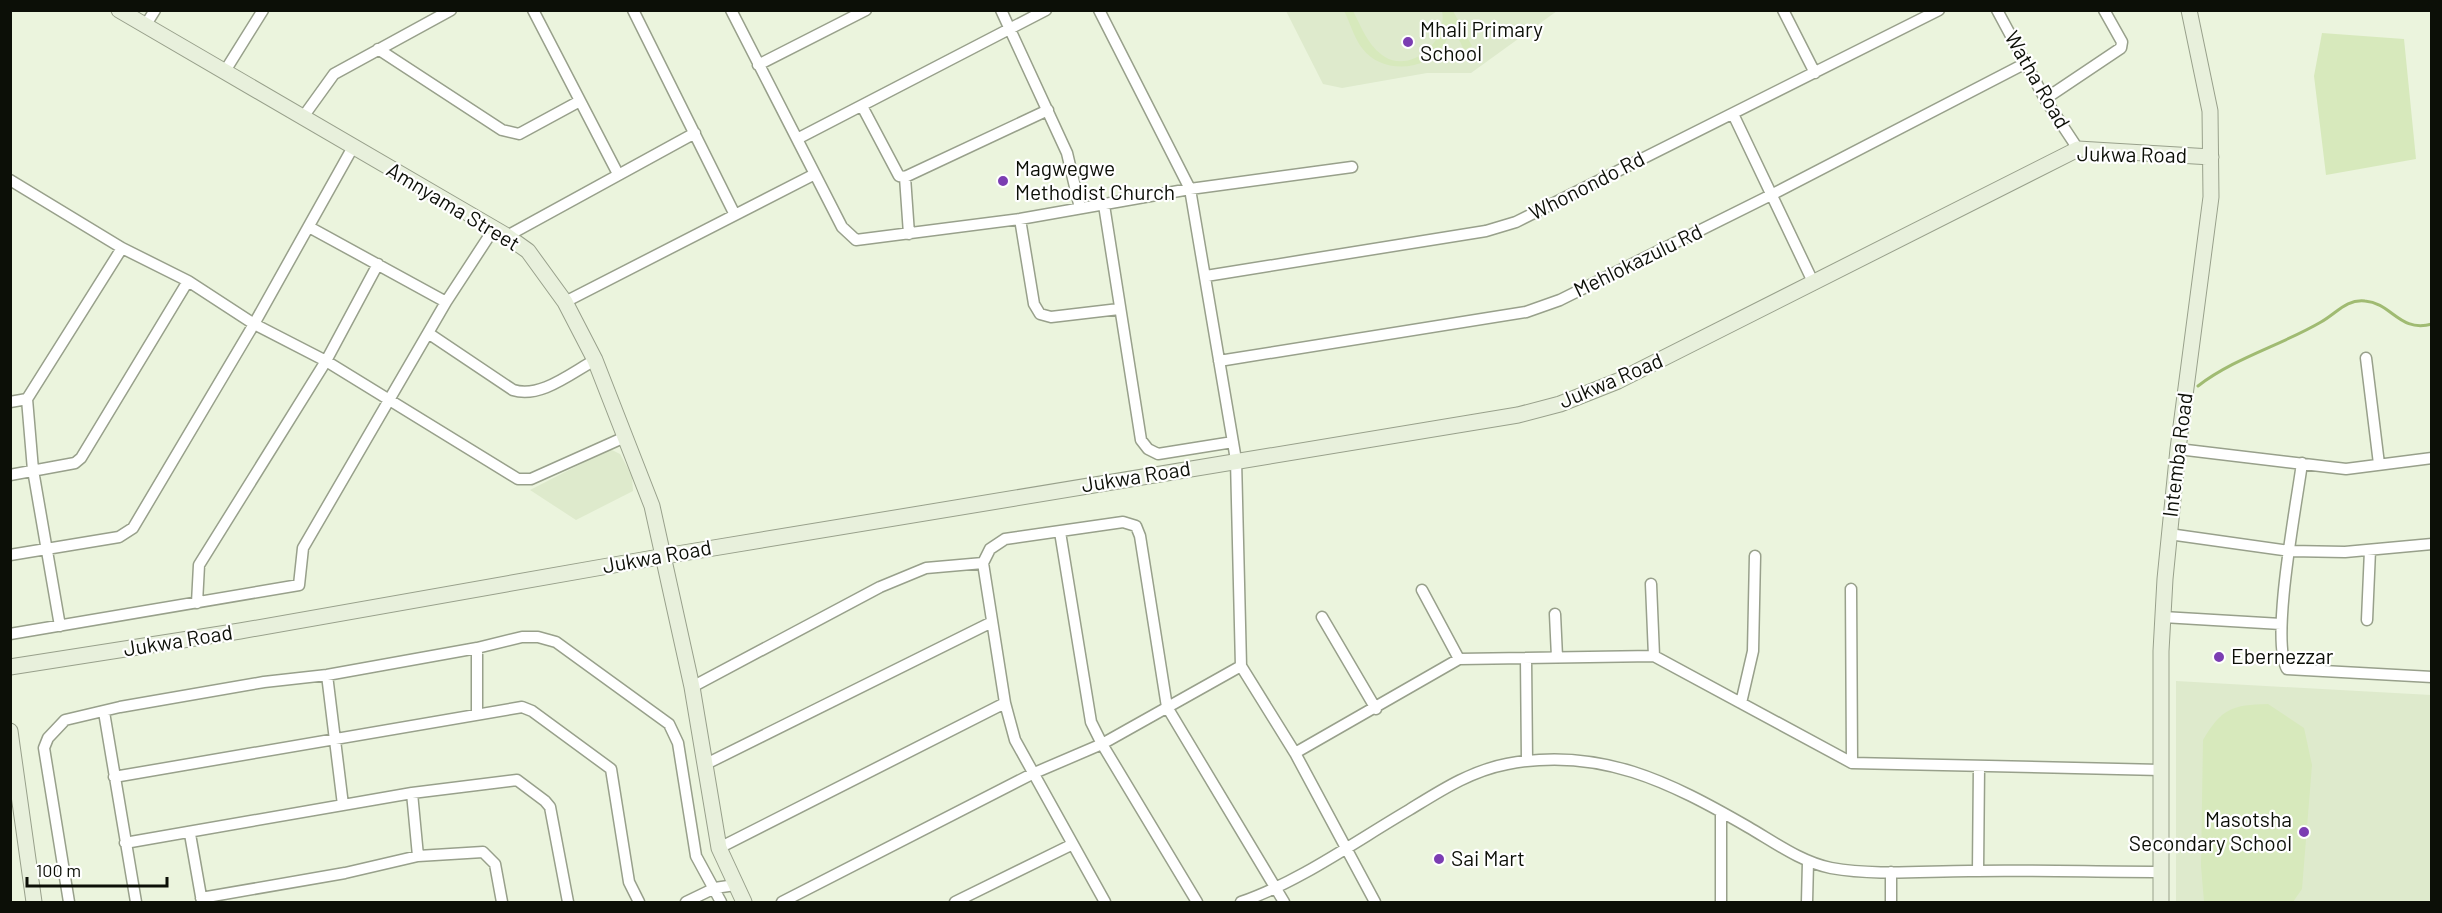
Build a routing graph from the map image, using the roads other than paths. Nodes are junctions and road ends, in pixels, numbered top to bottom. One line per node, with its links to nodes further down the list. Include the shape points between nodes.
1 (119, 10): 17 (street, Amnyama Street)
2 (155, 10): 17 (street)
3 (263, 10): 22 (street)
4 (451, 10): 19 (street)
5 (533, 10): 25 (street)
6 (633, 10): 30 (street)
7 (731, 10): 21 (street)
8 (866, 10): 21 (street)
9 (1001, 10): 18 (street)
10 (1046, 10): 18 (street)
11 (1099, 10): 40 (street)
12 (1782, 10): 23 (street)
13 (1939, 10): 23 (street, Whonondo Rd)
14 (1997, 10): 20 (street, Watha Road)
15 (2104, 10): 24 (street, via 2122,42 2121,48)
16 (2188, 10): 34 (street, Intemba Road, via 2207,95)
17 (145, 26): 22 (street, Amnyama Street)
18 (1010, 28): 26 (street); 27 (street)
19 (378, 49): 25 (street, via 502,130 519,134); 29 (street, via 330,77)
20 (2026, 63): 24 (street, Watha Road); 41 (street, Mehlokazulu Rd)
21 (758, 66): 31 (street)
22 (225, 70): 29 (street, Amnyama Street)
23 (1815, 73): 28 (street, Whonondo Rd)
24 (2045, 99): 33 (street, Watha Road)
25 (579, 102): 36 (street)
26 (863, 108): 31 (street); 38 (street, via 899,176)
27 (1048, 110): 38 (street); 43 (street, via 1067,153)
28 (1733, 114): 41 (street); 51 (street, Whonondo Rd, via 1516,222 1486,231)
29 (303, 117): 32 (street, Amnyama Street)
30 (695, 133): 36 (street); 44 (street)
31 (797, 139): 37 (street)
32 (353, 147): 46 (street); 47 (street, Amnyama Street)
33 (2078, 149): 34 (street, Jukwa Road); 53 (street, Jukwa Road)
34 (2211, 158): 68 (street, Intemba Road, via 2211,197)
35 (1352, 167): 40 (street)
36 (618, 174): 47 (street)
37 (813, 175): 44 (street); 48 (street, via 842,227 856,240)
38 (905, 177): 48 (street)
39 (10, 180): 49 (street)
40 (1190, 189): 42 (street); 51 (street)
41 (1771, 195): 53 (street); 62 (street, Mehlokazulu Rd, via 1560,300 1526,312)
42 (1104, 206): 43 (street); 56 (street)
43 (1080, 208): 45 (street)
44 (734, 213): 55 (street)
45 (1020, 219): 48 (street); 56 (street, via 1034,304 1040,314 1051,317)
46 (309, 227): 50 (street); 57 (street)
47 (500, 233): 54 (street); 55 (street, Amnyama Street, via 528,251)
48 (909, 234)
49 (122, 248): 52 (street); 63 (street)
50 (378, 264): 54 (street); 61 (street)
51 (1206, 276): 62 (street)
52 (188, 281): 57 (street); 73 (street, via 84,456 75,463)
53 (1814, 284): 70 (street, Jukwa Road, via 1618,381 1560,404 1518,415)
54 (446, 302): 58 (street)
55 (565, 302): 60 (street, Amnyama Street)
56 (1119, 309): 67 (street, via 1141,440 1148,449 1158,454)
57 (254, 324): 61 (street); 78 (street, via 133,528 119,537)
58 (428, 333): 60 (street, via 513,390 524,393 538,391); 64 (street)
59 (2366, 358): 72 (street)
60 (595, 360): 66 (street, Amnyama Street)
61 (326, 361): 64 (street); 88 (street, via 199,565)
62 (1219, 361): 67 (street)
63 (27, 399): 65 (street); 73 (street)
64 (388, 400): 66 (street, via 522,480); 88 (street, via 303,548 299,585)
65 (10, 402)
66 (625, 437): 82 (street, Amnyama Street, via 652,506)
67 (1233, 442): 70 (street)
68 (2178, 449): 71 (street); 76 (street, Intemba Road)
69 (2432, 458): 72 (street)
70 (1236, 460): 82 (street, Jukwa Road); 102 (street)
71 (2302, 463): 72 (street, via 2346,469); 80 (street)
72 (2379, 464)
73 (33, 470): 74 (street); 78 (street)
74 (10, 475)
75 (1060, 532): 84 (street, via 1005,539 990,549); 109 (street, via 1123,522 1136,526); 115 (street, via 1086,702)
76 (2169, 534): 80 (street); 90 (street, Intemba Road)
77 (2432, 544): 79 (street)
78 (46, 549): 81 (street); 95 (street)
79 (2370, 550): 80 (street); 92 (street)
80 (2290, 551): 94 (street)
81 (10, 555)
82 (665, 556): 103 (street, Jukwa Road); 106 (street, Amnyama Street)
83 (1755, 556): 108 (street, via 1754,651)
84 (983, 563): 93 (street); 106 (street, via 926,568 880,587)
85 (1651, 584): 98 (street)
86 (1851, 589): 118 (street)
87 (1422, 590): 101 (street)
88 (197, 603): 95 (street)
89 (1555, 614): 99 (street)
90 (2163, 617): 94 (street); 121 (street, Intemba Road)
91 (1322, 618): 110 (street)
92 (2367, 620)
93 (993, 621): 107 (street); 119 (street)
94 (2281, 624): 105 (street, via 2283,663 2287,669)
95 (60, 626): 96 (street)
96 (10, 634)
97 (477, 648): 104 (street); 112 (street); 139 (street, via 522,637 556,642 664,718 678,743 696,856)
98 (1654, 656): 99 (street); 108 (street)
99 (1557, 657): 100 (street)
100 (1526, 658): 101 (street); 117 (street)
101 (1459, 659): 110 (street)
102 (1241, 666): 109 (street); 116 (street)
103 (10, 667)
104 (327, 675): 111 (street, via 264,682); 114 (street)
105 (2432, 677)
106 (692, 687): 119 (street, Amnyama Street)
107 (1005, 703): 122 (street, via 1015,740); 130 (street)
108 (1741, 703): 118 (street)
109 (1167, 707): 115 (street); 138 (street)
110 (1376, 709): 116 (street)
111 (104, 711): 123 (street); 142 (street, via 66,720 48,738 44,748)
112 (477, 714): 114 (street); 146 (street, via 518,707 530,709 607,764 613,773 629,882)
113 (10, 731): 141 (street)
114 (334, 740): 123 (street); 125 (street)
115 (1102, 744): 122 (street); 153 (street)
116 (1295, 753): 131 (street)
117 (1527, 761): 126 (street, via 1608,763); 131 (street, via 1458,780)
118 (1852, 764): 120 (street)
119 (704, 765): 130 (street, Amnyama Street)
120 (1979, 766): 121 (street); 134 (street)
121 (2161, 770): 136 (street, Intemba Road)
122 (1032, 774): 129 (street); 150 (street)
123 (114, 777): 128 (street)
124 (412, 793): 125 (street); 132 (street); 145 (street, via 520,780 549,807)
125 (343, 805): 127 (street)
126 (1721, 812): 133 (street); 157 (street)
127 (190, 834): 128 (street); 140 (street)
128 (125, 843): 143 (street)
129 (1071, 844): 151 (street); 152 (street)
130 (718, 848): 137 (street, Amnyama Street)
131 (1346, 848): 138 (street); 156 (street)
132 (418, 856): 140 (street); 144 (street, via 483,852 495,864)
133 (1808, 862): 135 (street, via 1832,868); 158 (street)
134 (1978, 871): 135 (street); 136 (street)
135 (1891, 872): 159 (street)
136 (2161, 872): 160 (street, Intemba Road)
137 (735, 885): 139 (street); 149 (street, Amnyama Street)
138 (1276, 887): 154 (street); 155 (street)
139 (714, 888): 147 (street); 148 (street)
140 (202, 900)
141 (34, 903)
142 (69, 903)
143 (136, 903)
144 (502, 903)
145 (568, 903)
146 (639, 903)
147 (686, 903)
148 (721, 903)
149 (744, 903)
150 (782, 903)
151 (955, 903)
152 (1105, 903)
153 (1197, 903)
154 (1241, 903)
155 (1284, 903)
156 (1375, 903)
157 (1721, 903)
158 (1807, 903)
159 (1891, 903)
160 (2161, 903)

